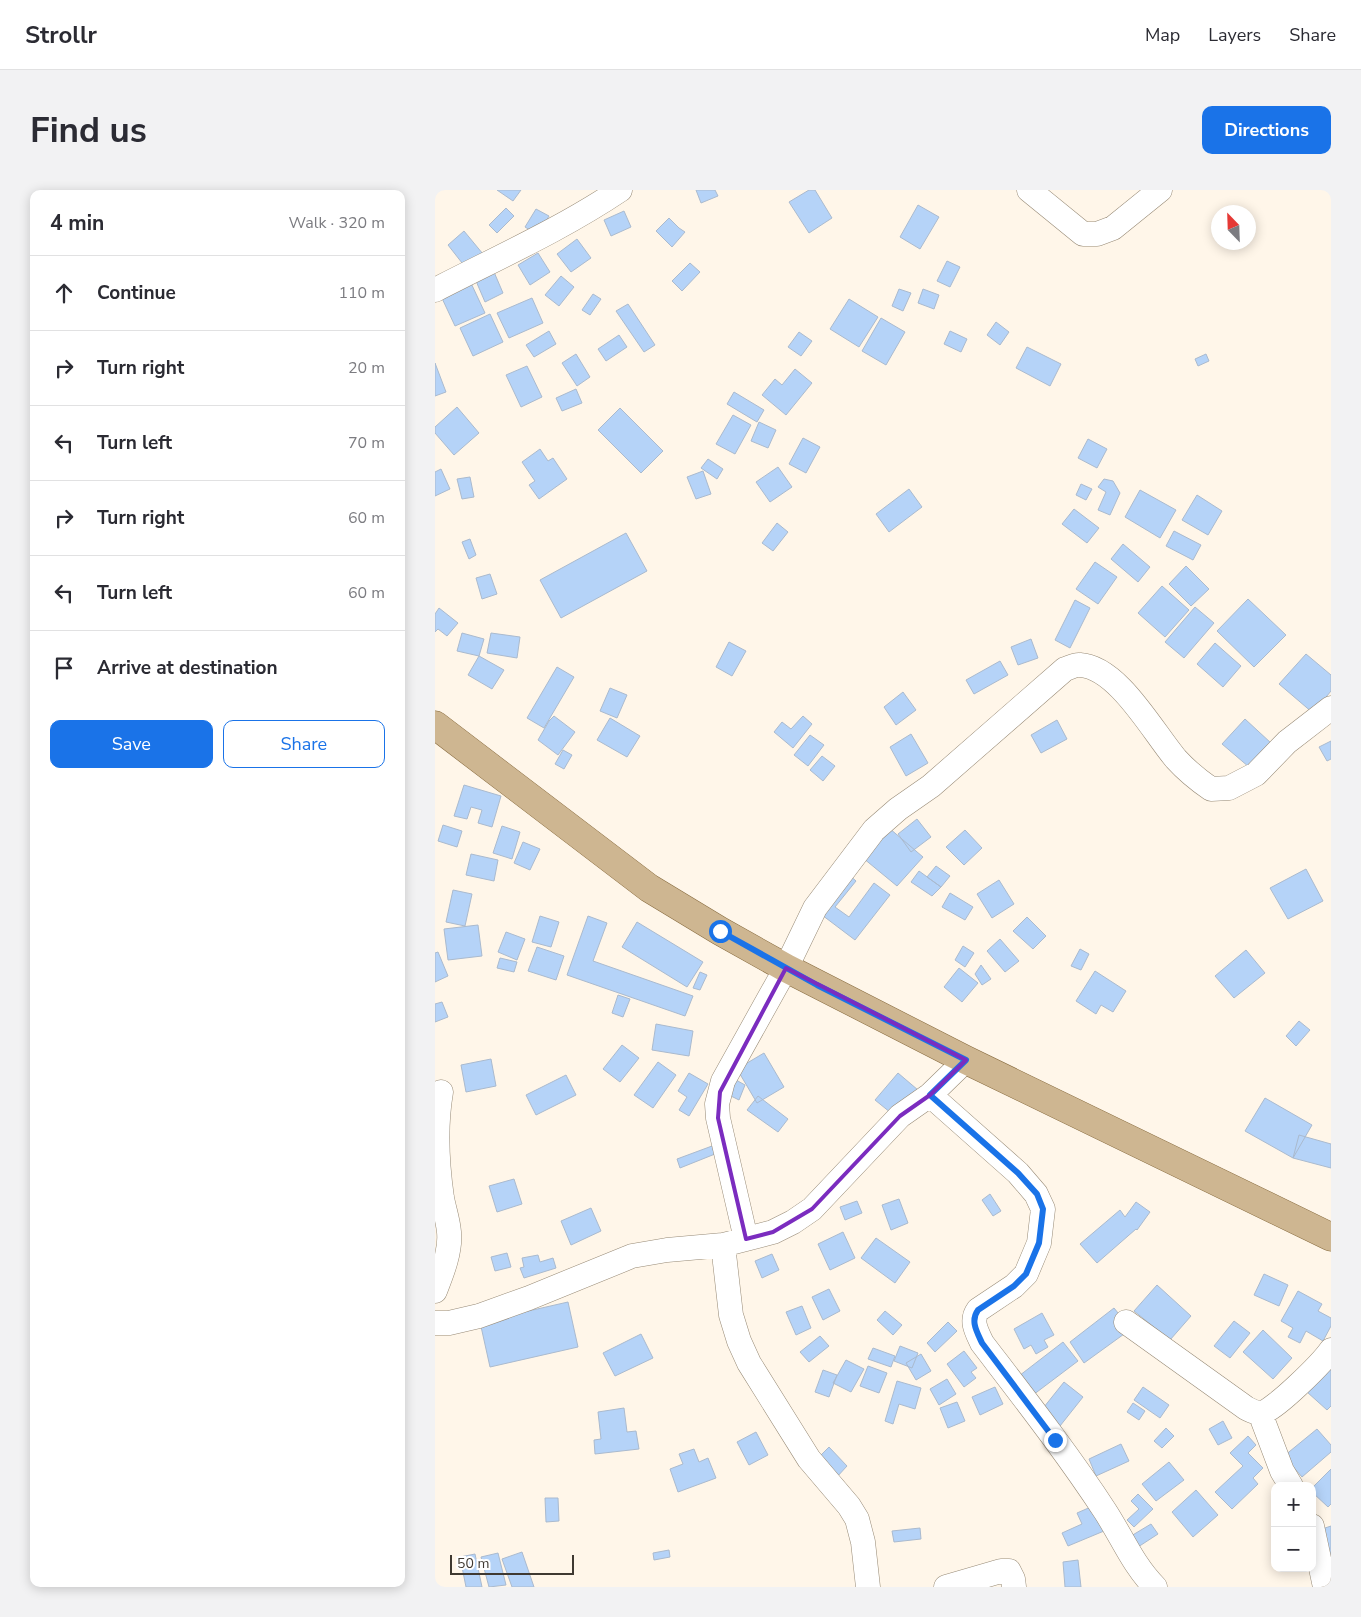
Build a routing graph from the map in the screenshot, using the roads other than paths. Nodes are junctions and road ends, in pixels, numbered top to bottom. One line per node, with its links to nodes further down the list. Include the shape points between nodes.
1 (620, 190): 4 (street, via 568,222)
2 (1029, 190): 3 (street, via 1083,234 1097,234 1113,228)
3 (1160, 190)
4 (435, 290)
5 (1331, 708): 7 (street, via 1287,742 1256,774 1229,788 1211,789 1175,758 1122,689 1099,670 1079,664 1065,669 931,786 874,830 815,908)
6 (435, 725): 7 (main road, via 649,888)
7 (785, 968): 8 (main road); 12 (street, via 723,1081 717,1104)
8 (966, 1060): 10 (street); 11 (main road)
9 (441, 1092): 14 (street, via 436,1132 449,1249)
10 (930, 1095): 12 (street, via 900,1116 812,1209 773,1232); 21 (street, via 1018,1173 1037,1194 1043,1209 1039,1243 1032,1262 1014,1286 978,1310 974,1324 982,1343 1107,1513)
11 (1331, 1237)
12 (746, 1239): 13 (street)
13 (723, 1245): 16 (street, via 633,1256 479,1316); 22 (street, via 731,1315 739,1341 749,1364 809,1459 857,1519)
14 (435, 1291)
15 (1126, 1322): 18 (street, via 1246,1408)
16 (435, 1323)
17 (1331, 1350): 18 (street, via 1277,1404)
18 (1261, 1413): 19 (street)
19 (1289, 1482)
20 (1312, 1527): 25 (street)
21 (1148, 1583)
22 (868, 1587)
23 (946, 1587): 24 (street, via 1001,1571 1009,1571)
24 (1014, 1587)
25 (1325, 1587)

